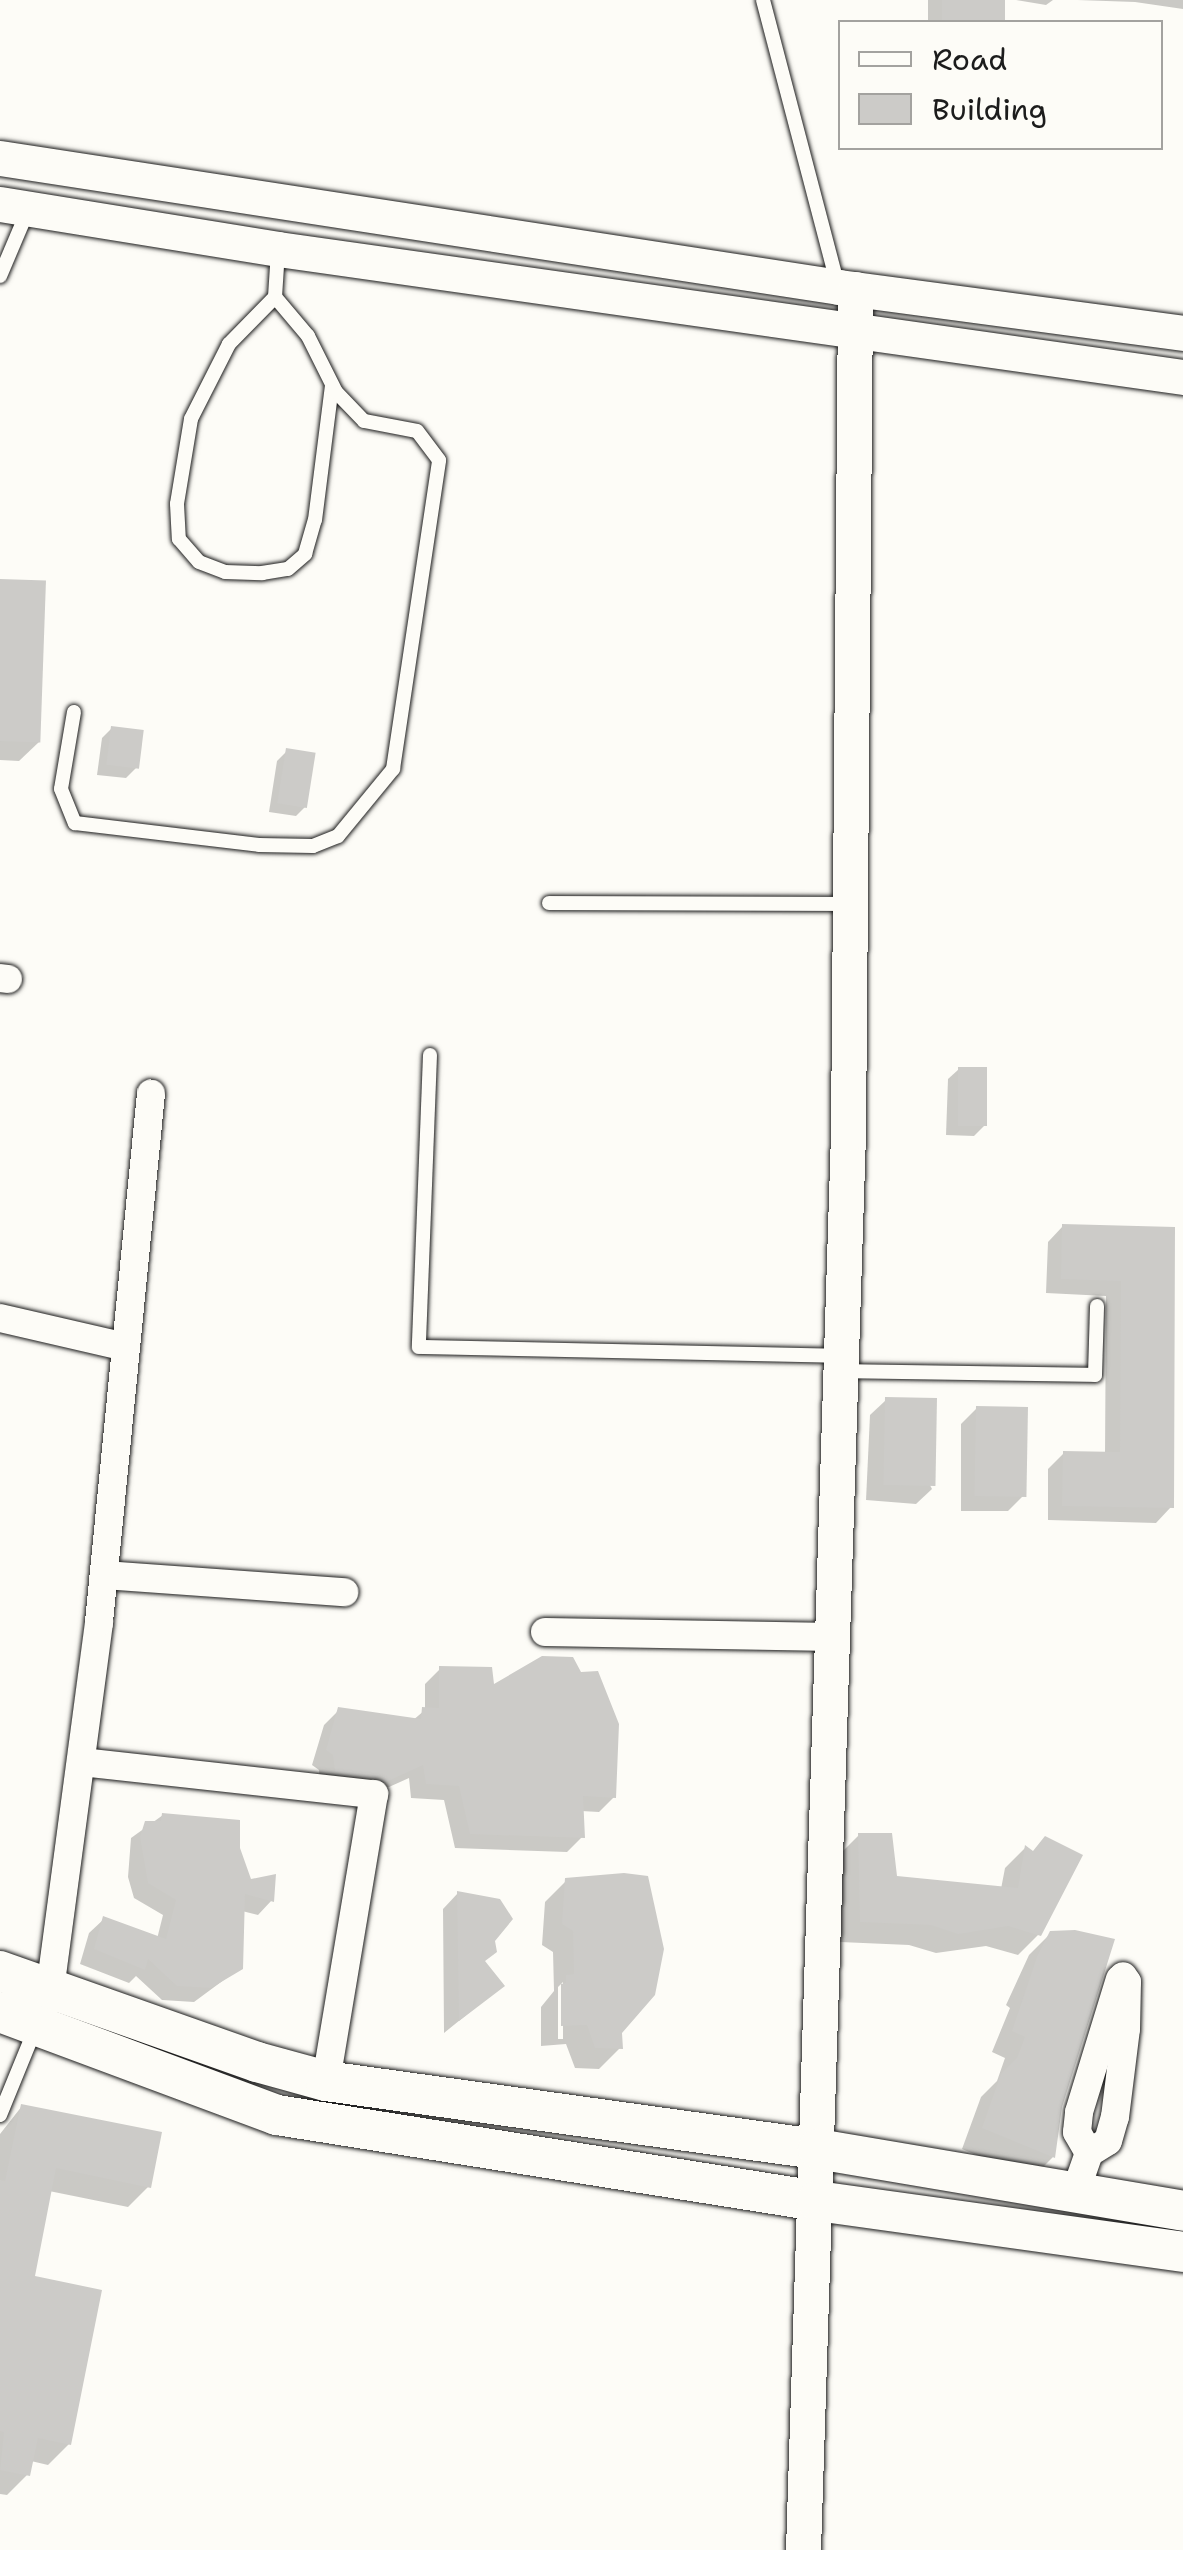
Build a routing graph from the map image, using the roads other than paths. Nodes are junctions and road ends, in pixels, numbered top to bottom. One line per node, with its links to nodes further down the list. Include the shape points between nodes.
1 (763, 0): 6 (lane)
2 (0, 158): 6 (street)
3 (14, 207): 4 (street); 5 (lane)
4 (278, 249): 7 (lane); 8 (street)
5 (0, 276)
6 (847, 288): 8 (street); 9 (street)
7 (275, 296): 11 (lane, via 308,336); 11 (lane, via 229,344 190,419 177,504 179,539 199,562 262,574 288,569 305,554)
8 (855, 330): 10 (street); 14 (street)
9 (1183, 333)
10 (1183, 376)
11 (332, 384): 12 (lane, via 364,421 416,431 439,460 393,769 338,836 313,846 75,823 60,789)
12 (74, 712)
13 (549, 903): 14 (lane)
14 (849, 904): 20 (street)
15 (430, 1056): 20 (lane, via 419,1346)
16 (151, 1094): 19 (street)
17 (1097, 1306): 20 (lane, via 1095,1374)
18 (0, 1318): 19 (street)
19 (126, 1347): 21 (street)
20 (841, 1364): 24 (street)
21 (104, 1574): 22 (street); 25 (street)
22 (344, 1592)
23 (545, 1632): 24 (street)
24 (834, 1637): 30 (street)
25 (82, 1762): 27 (street); 28 (street, via 374,1794)
26 (0, 1971): 27 (main road)
27 (29, 2010): 28 (main road); 29 (lane); 33 (main road, via 277,2114)
28 (326, 2081): 30 (main road)
29 (0, 2115)
30 (818, 2148): 32 (main road); 33 (street)
31 (1088, 2153): 31 (street, via 1077,2132 1079,2112 1123,1976 1126,2028 1115,2117 1108,2141); 32 (street)
32 (1074, 2194): 34 (main road)
33 (816, 2202): 35 (main road); 36 (street)
34 (1183, 2211)
35 (1183, 2252)
36 (803, 2550)

